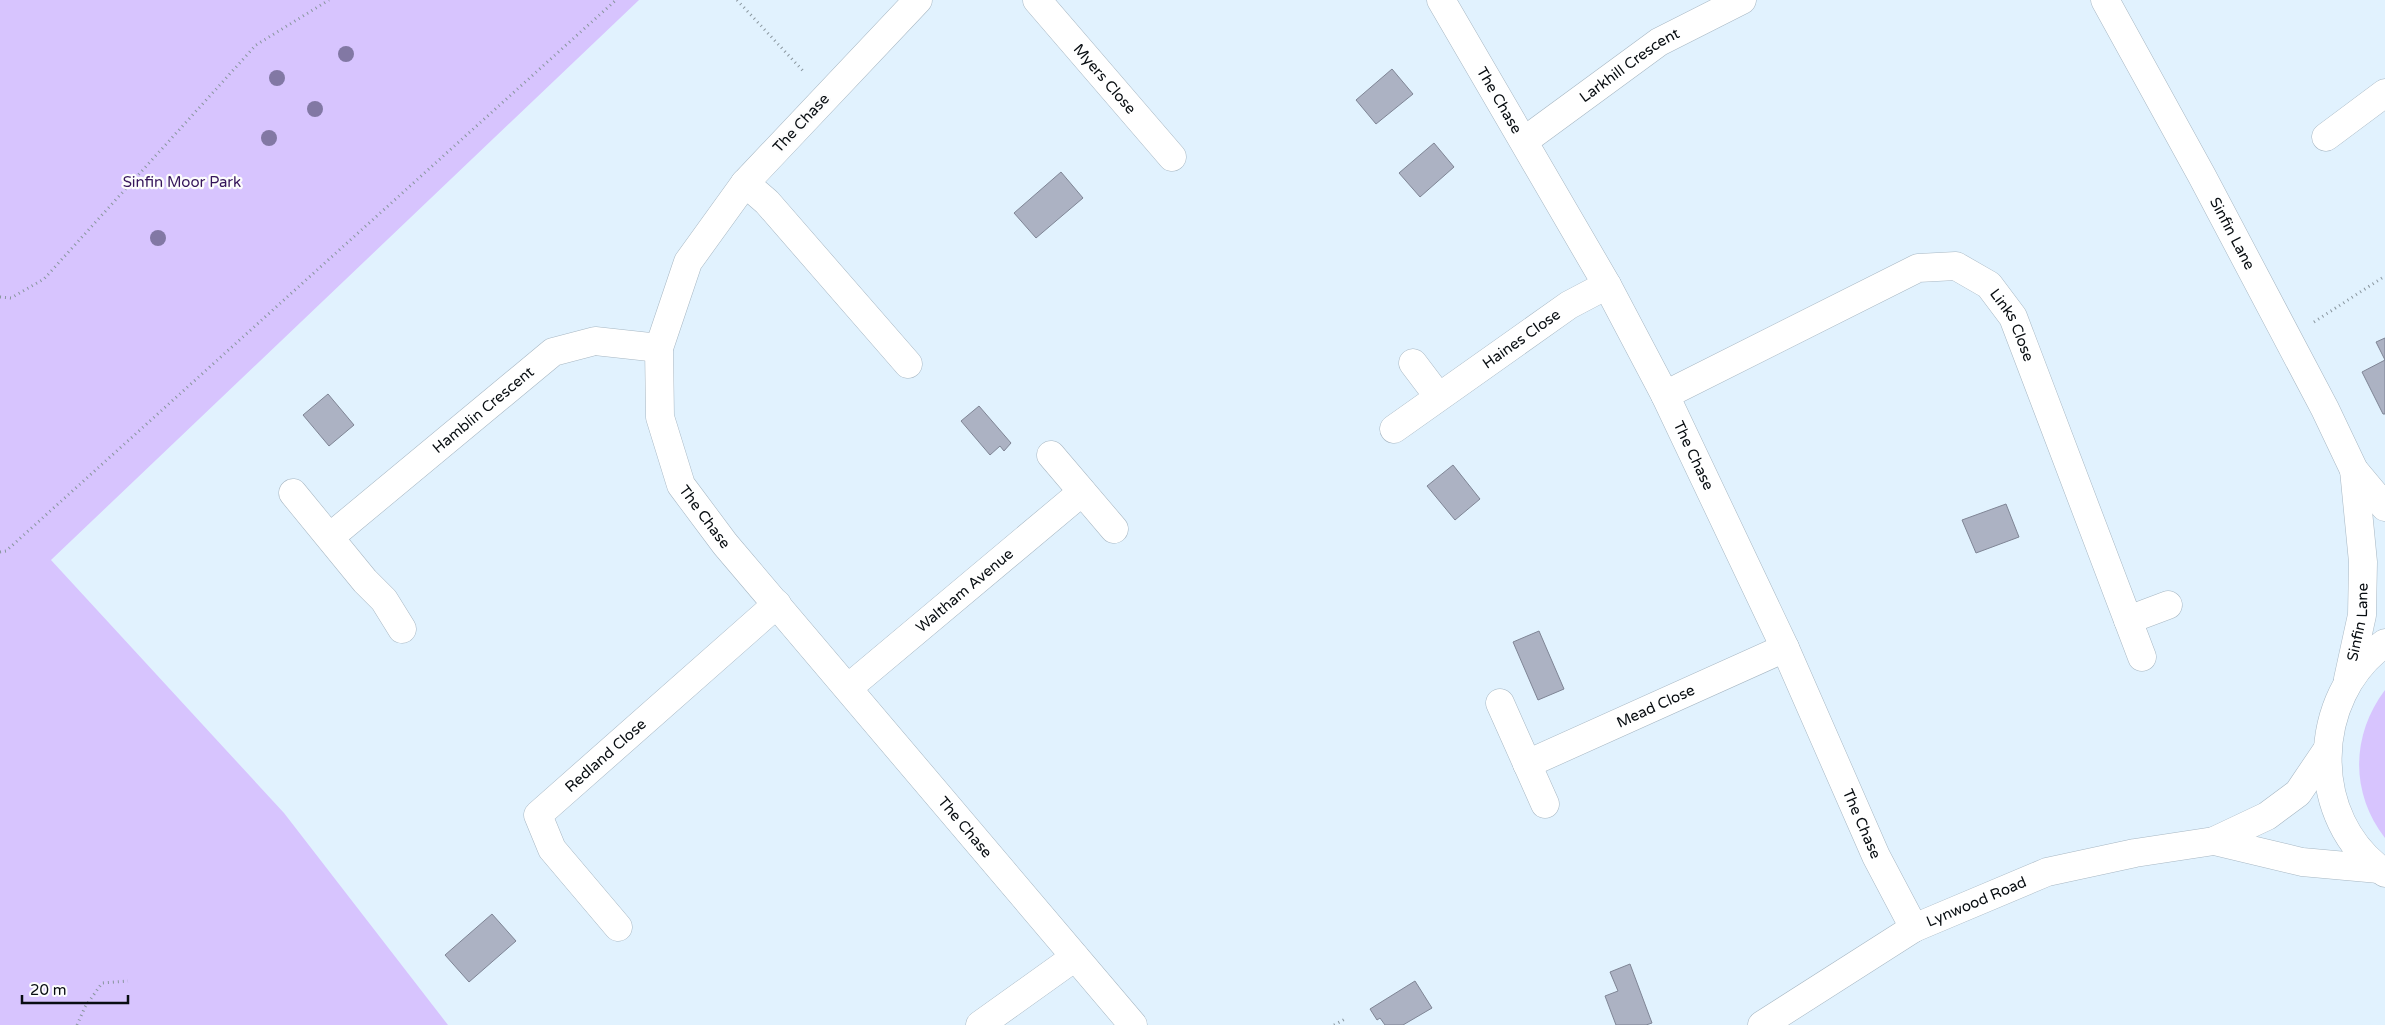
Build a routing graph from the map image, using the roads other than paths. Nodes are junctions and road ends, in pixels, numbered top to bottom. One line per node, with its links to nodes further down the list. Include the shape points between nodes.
1 (918, 0): 10 (street, The Chase)
2 (1037, 0): 9 (street, Myers Close)
3 (1442, 0): 8 (street, The Chase)
4 (1742, 0): 8 (street, Larkhill Crescent, via 1659,42)
5 (2105, 0): 19 (street, Sinfin Lane, via 2197,168)
6 (2385, 93): 7 (street)
7 (2326, 137)
8 (1524, 141): 11 (street, The Chase)
9 (1172, 157)
10 (745, 183): 12 (street, The Chase, via 688,262); 14 (street, via 766,202)
11 (1607, 285): 15 (street, Haines Close, via 1569,305); 16 (street, The Chase)
12 (659, 348): 24 (street, Hamblin Crescent, via 595,341 553,352); 25 (street, The Chase, via 660,416 681,485 724,544)
13 (1413, 363): 15 (street)
14 (908, 364)
15 (1438, 396): 17 (street, Haines Close)
16 (1665, 396): 27 (street, Links Close, via 1918,268 1956,266 1989,285 2013,317); 30 (street, The Chase)
17 (1394, 429)
18 (1051, 455): 20 (street)
19 (2354, 470): 22 (street, Sinfin Lane); 32 (street, Sinfin Lane, via 2363,562 2362,615)
20 (1082, 492): 23 (street); 33 (street, Waltham Avenue)
21 (293, 493): 24 (street)
22 (2385, 507)
23 (1114, 529)
24 (330, 536): 28 (street, via 384,600)
25 (777, 604): 33 (street, The Chase); 40 (street, Redland Close, via 538,815 552,849)
26 (2168, 605): 27 (street)
27 (2128, 620): 31 (street, Links Close)
28 (402, 629)
29 (2385, 643): 32 (street, Sinfin Lane, via 2361,664)
30 (1785, 648): 36 (street, Mead Close); 41 (street, The Chase, via 1876,856)
31 (2142, 657)
32 (2347, 684): 35 (street, Sinfin Lane, via 2336,705)
33 (848, 688): 42 (street, The Chase)
34 (1500, 703): 36 (street)
35 (2327, 750): 38 (street, Lynwood Road, via 2298,793 2267,816); 39 (street, Sinfin Lane, via 2330,788 2339,816 2358,847)
36 (1527, 764): 37 (street)
37 (1545, 804)
38 (2214, 841): 39 (street, Lynwood Road, via 2302,862); 41 (street, Lynwood Road, via 2135,853 2046,872)
39 (2382, 871)
40 (618, 928)
41 (1914, 928): 45 (street, Lynwood Road)
42 (1075, 957): 43 (street); 44 (street, The Chase)
43 (980, 1025)
44 (1133, 1025)
45 (1762, 1025)

